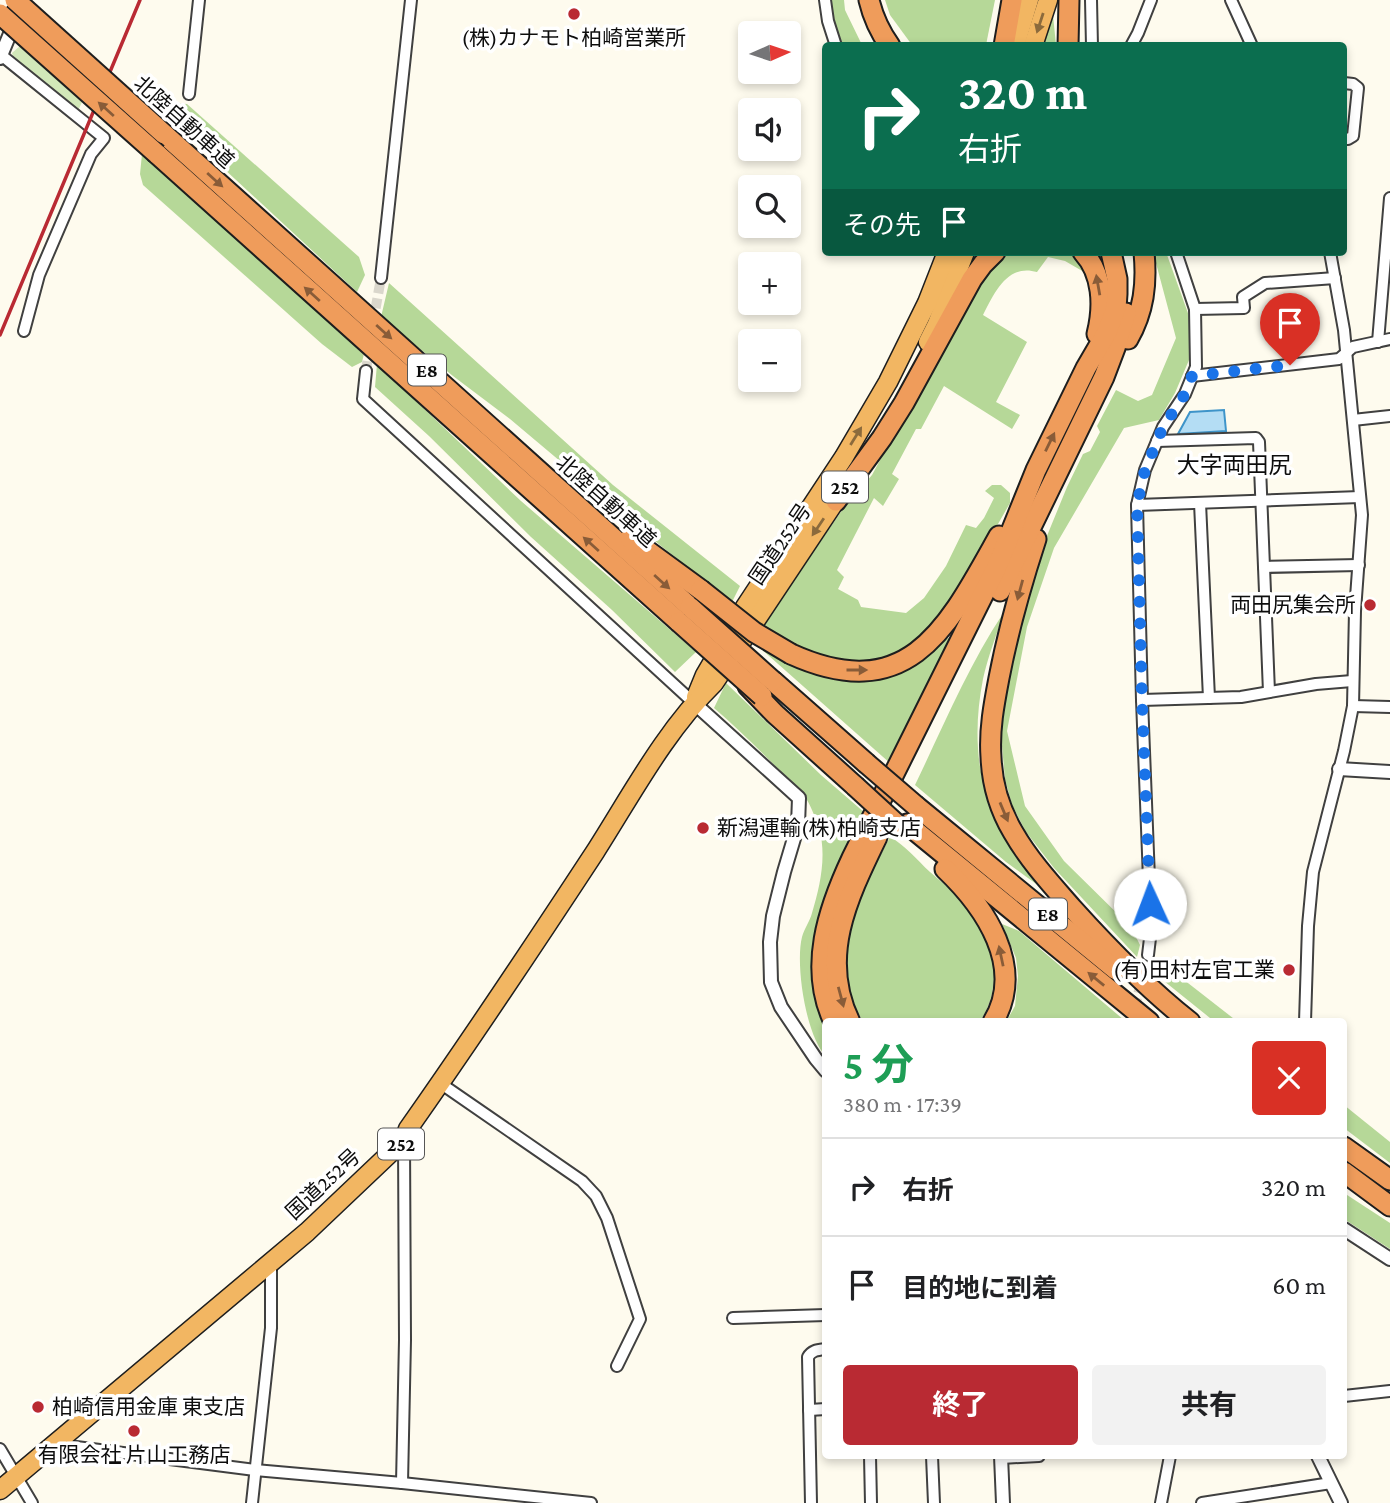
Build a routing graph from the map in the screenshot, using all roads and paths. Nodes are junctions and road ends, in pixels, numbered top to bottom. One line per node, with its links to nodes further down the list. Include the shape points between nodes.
1 (15, 0): 63 (highway, 北陸自動車道 / E8, one-way to 63, bridge)
2 (24, 0): 26 (street)
3 (199, 0): 28 (street)
4 (411, 0): 40 (street)
5 (825, 0): 16 (street)
6 (857, 0): 17 (highway)
7 (869, 0): 18 (highway)
8 (1012, 0): 19 (highway)
9 (1029, 0): 20 (highway)
10 (1048, 0): 21 (highway, one-way to 21)
11 (1069, 0): 22 (highway)
12 (1091, 0): 23 (street)
13 (1151, 0): 24 (street)
14 (1231, 0): 25 (street)
15 (0, 14): 63 (highway, 北陸自動車道 / E8, one-way to 15, bridge, via 157,154)
16 (835, 42)
17 (873, 42)
18 (887, 42)
19 (1005, 42)
20 (1016, 42)
21 (1034, 42)
22 (1068, 42)
23 (1091, 42)
24 (1133, 42)
25 (1250, 42)
26 (0, 56): 43 (street, via 104,138 91,154 39,275)
27 (1347, 83): 29 (street, via 1357,88 1353,135)
28 (189, 94)
29 (1347, 139)
30 (1390, 198): 45 (street)
31 (945, 256): 69 (highway, 国道252号 / 252, one-way to 31, via 745,607 888,382)
32 (963, 256): 57 (highway, 国道252号 / 252, via 937,324 900,398)
33 (991, 256): 57 (highway, via 972,279 882,438)
34 (1086, 256): 47 (highway, one-way to 34, via 1101,316 1096,271)
35 (1112, 256): 47 (highway, via 1116,308)
36 (1123, 256): 50 (highway, via 1127,302)
37 (1144, 256): 50 (highway, via 1141,310)
38 (1177, 256): 42 (street)
39 (1331, 256): 41 (street)
40 (381, 278)
41 (1335, 278): 42 (street, via 1265,283 1243,297 1244,307); 46 (street)
42 (1195, 309): 49 (street, via 1196,367)
43 (24, 331)
44 (1390, 339): 45 (street)
45 (1378, 342): 46 (street, via 1353,346)
46 (1346, 352): 49 (street, via 1339,359); 52 (street)
47 (1086, 368): 54 (highway, one-way to 47)
48 (366, 371): 69 (street, via 363,399)
49 (1192, 376): 53 (street)
50 (1104, 377): 55 (highway)
51 (1390, 416): 52 (street)
52 (1353, 420): 56 (street)
53 (1157, 441): 58 (street, via 1256,438); 60 (street)
54 (1036, 470): 63 (highway, one-way to 54, bridge, via 824,667 854,671 899,663 925,647 948,621); 77 (highway, via 996,569 834,901 821,972)
55 (1055, 478): 78 (highway, one-way to 78, via 853,888 840,929 836,963); 82 (highway, one-way to 82, via 1021,586 995,695 990,740 997,794 1013,832 1063,898)
56 (1360, 497): 58 (street); 61 (street)
57 (836, 501): 69 (highway, 国道252号 / 252, one-way to 69, via 714,683)
58 (1262, 501): 59 (street); 62 (street)
59 (1200, 503): 60 (street); 67 (street)
60 (1137, 505): 68 (street)
61 (1359, 565): 62 (street); 64 (street)
62 (1264, 568): 66 (street)
63 (690, 606): 65 (highway, 北陸自動車道 / E8, bridge); 65 (highway, 北陸自動車道 / E8, bridge, via 736,673)
64 (1352, 681): 66 (street); 70 (street)
65 (765, 692): 74 (highway, 北陸自動車道 / E8)
66 (1269, 692): 67 (street)
67 (1209, 698): 68 (street)
68 (1142, 700): 76 (street, via 1151,930)
69 (694, 703): 84 (street, via 799,798 799,825 773,916 771,982 781,1007); 85 (highway, 国道252号 / 252)
70 (1353, 706): 71 (street); 72 (street)
71 (1390, 707)
72 (1339, 769): 73 (street); 83 (street, via 1313,872)
73 (1390, 772)
74 (860, 777): 75 (highway, 北陸自動車道 / E8); 81 (highway, 北陸自動車道 / E8, bridge, via 916,806)
75 (905, 827): 79 (highway, one-way to 75, via 1004,986 998,939 975,901); 80 (highway, 北陸自動車道 / E8, one-way to 75)
76 (1148, 955)
77 (832, 1018)
78 (849, 1018)
79 (995, 1018)
80 (1144, 1018)
81 (1174, 1018)
82 (1186, 1018)
83 (1305, 1018)
84 (822, 1066)
85 (440, 1083): 86 (highway, 国道252号 / 252); 98 (street, via 582,1181 596,1196 640,1319)
86 (404, 1140): 94 (highway, 国道252号 / 252); 112 (street)
87 (1348, 1149): 89 (highway)
88 (1347, 1174): 91 (highway)
89 (1390, 1180)
90 (1347, 1181): 91 (highway)
91 (1390, 1207)
92 (1347, 1230): 93 (street)
93 (1390, 1259)
94 (271, 1261): 103 (highway, 国道252号 / 252); 110 (street, via 271,1328)
95 (822, 1315): 96 (street)
96 (733, 1318)
97 (822, 1349): 102 (street, via 808,1357)
98 (617, 1366)
99 (1390, 1391): 100 (street)
100 (1347, 1396)
101 (822, 1409): 102 (street)
102 (809, 1410): 118 (street)
103 (53, 1444): 110 (street); 111 (highway, 国道252号 / 252)
104 (0, 1449): 111 (street)
105 (870, 1459): 119 (street)
106 (932, 1459): 120 (street)
107 (1001, 1459): 121 (street)
108 (1169, 1459): 122 (street)
109 (1319, 1459): 113 (street)
110 (255, 1470): 112 (street); 116 (street)
111 (16, 1476): 114 (highway, 国道252号 / 252); 115 (street)
112 (402, 1483): 117 (street)
113 (1331, 1483): 123 (street); 124 (street)
114 (0, 1490)
115 (32, 1503)
116 (252, 1503)
117 (591, 1503)
118 (811, 1503)
119 (871, 1503)
120 (934, 1503)
121 (1003, 1503)
122 (1161, 1503)
123 (1202, 1503)
124 (1341, 1503)

